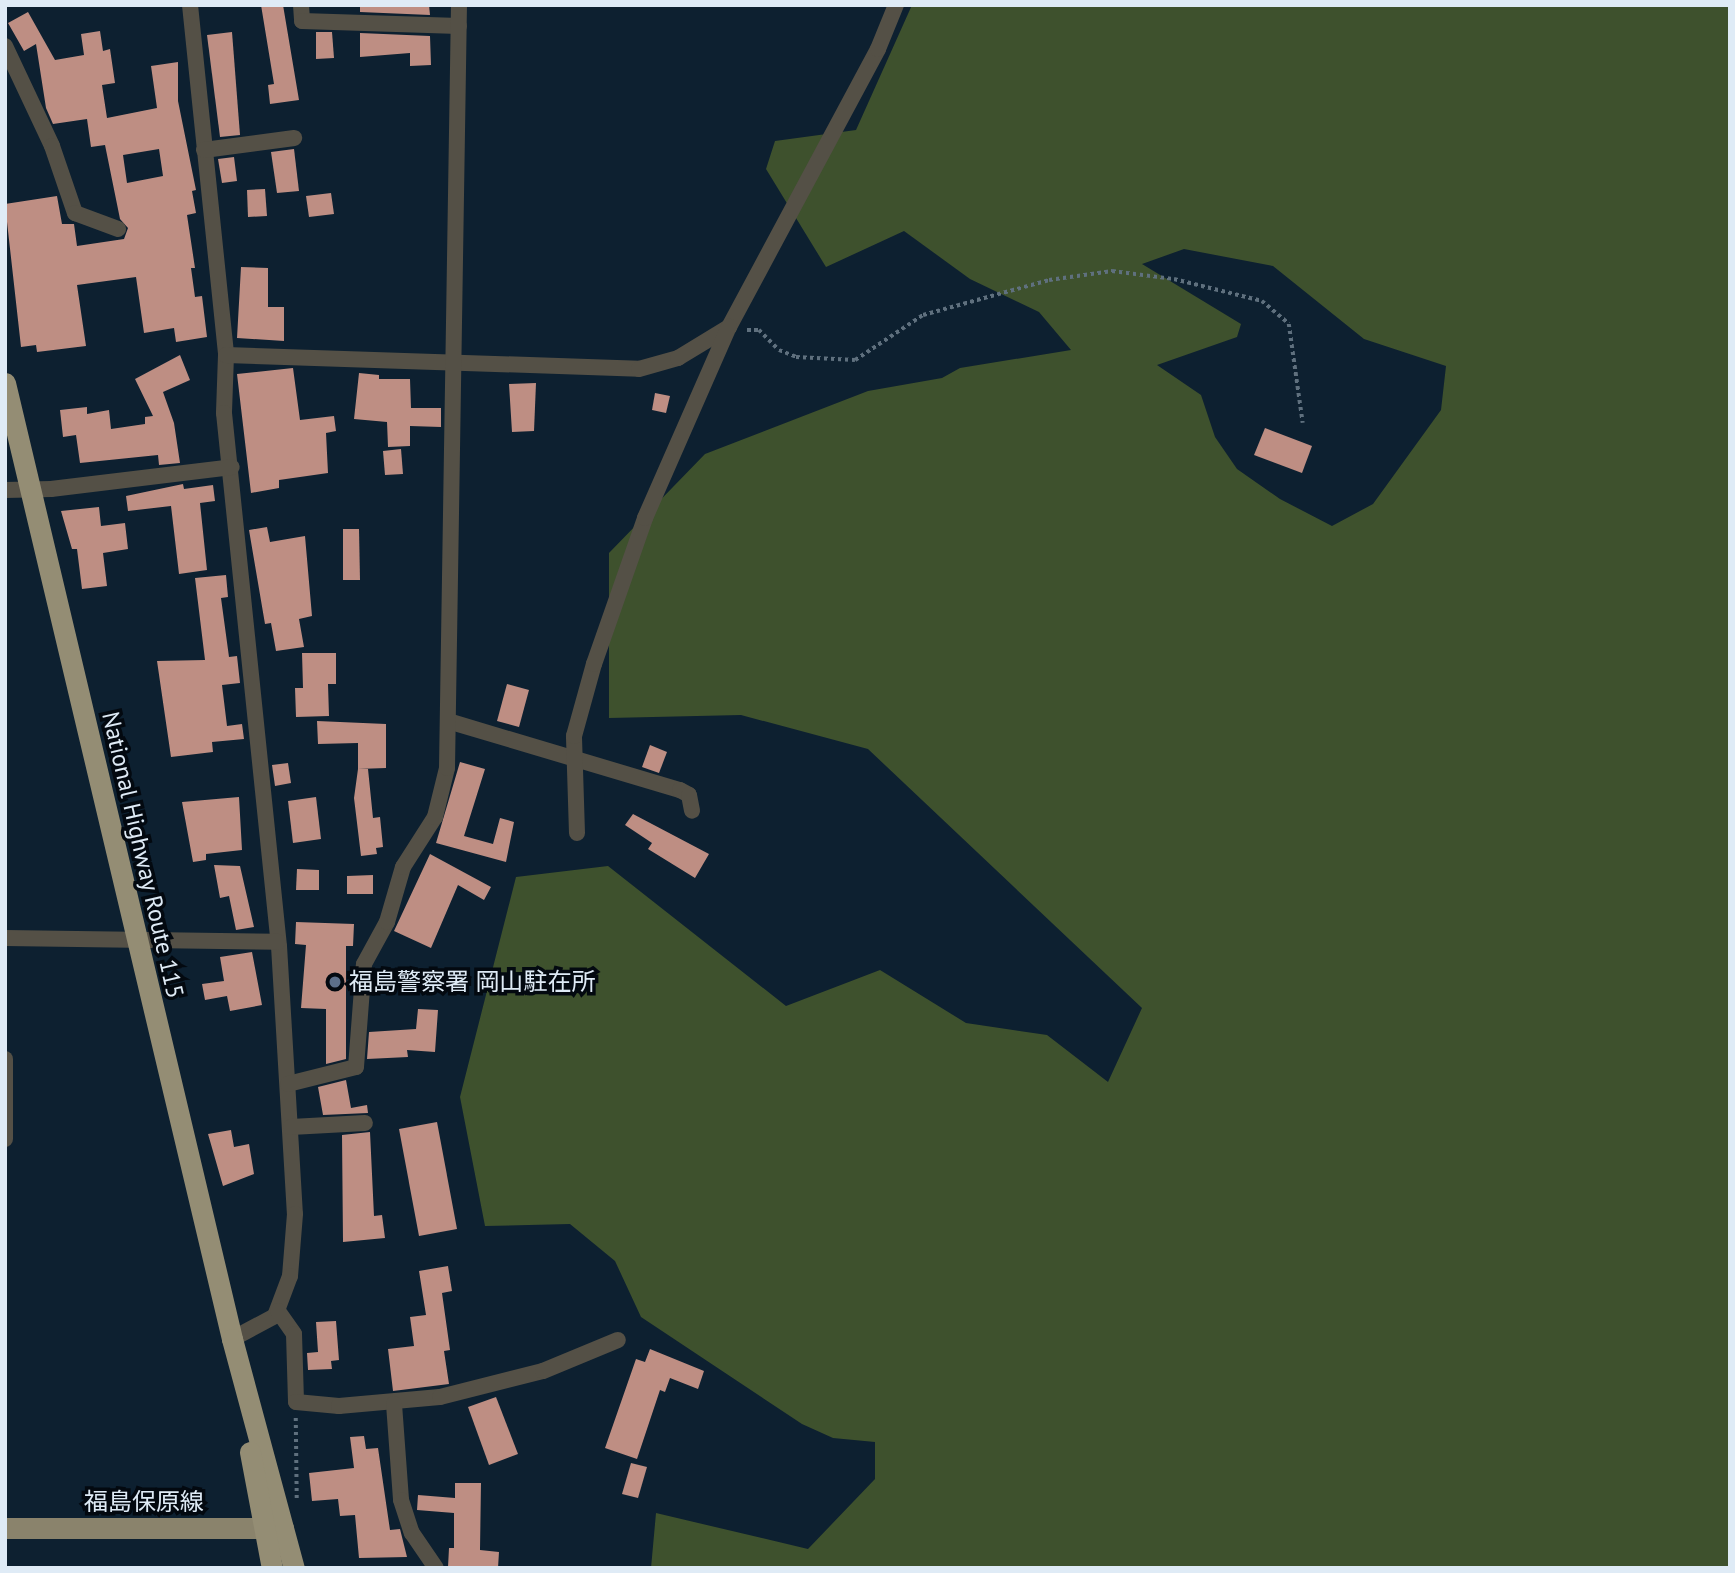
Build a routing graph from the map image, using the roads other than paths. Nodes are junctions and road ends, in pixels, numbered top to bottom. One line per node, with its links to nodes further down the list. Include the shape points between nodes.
1 (190, 5): 8 (street)
2 (302, 5): 5 (street, via 302,20)
3 (459, 5): 5 (street)
4 (896, 5): 10 (street, via 878,49)
5 (459, 26): 12 (street)
6 (5, 46): 9 (street, via 52,146 75,213)
7 (294, 138): 8 (street)
8 (204, 150): 11 (street)
9 (118, 229)
10 (729, 327): 12 (street, via 678,358 639,369); 18 (street, via 645,518 594,664)
11 (226, 355): 12 (street); 14 (street, via 223,413)
12 (455, 364): 17 (street)
13 (5, 383): 15 (highway, National Highway Route 115)
14 (232, 467): 15 (street, via 51,489); 23 (street)
15 (29, 487): 16 (street); 22 (highway, National Highway Route 115)
16 (5, 490)
17 (449, 721): 18 (street); 25 (street, via 447,768 435,817 403,867 387,922 364,964 356,1067)
18 (572, 755): 19 (street, via 631,778 680,790 689,795); 20 (street)
19 (692, 811)
20 (577, 833)
21 (5, 938): 22 (street)
22 (136, 942): 23 (street); 30 (highway, National Highway Route 115)
23 (278, 942): 25 (street)
24 (5, 1059): 28 (street)
25 (288, 1084): 27 (street)
26 (365, 1123): 27 (street)
27 (291, 1128): 29 (street, via 295,1237 290,1276)
28 (5, 1139)
29 (278, 1311): 30 (street, via 263,1326); 32 (street, via 294,1334 296,1402)
30 (232, 1339): 33 (highway, National Highway Route 115)
31 (618, 1340): 32 (street, via 543,1371)
32 (394, 1404): 37 (street, via 401,1500 412,1533)
33 (279, 1523): 34 (main road, 福島保原線); 35 (highway, National Highway Route 115); 36 (highway, National Highway Route 115)
34 (5, 1528)
35 (272, 1568)
36 (294, 1568)
37 (436, 1568)

